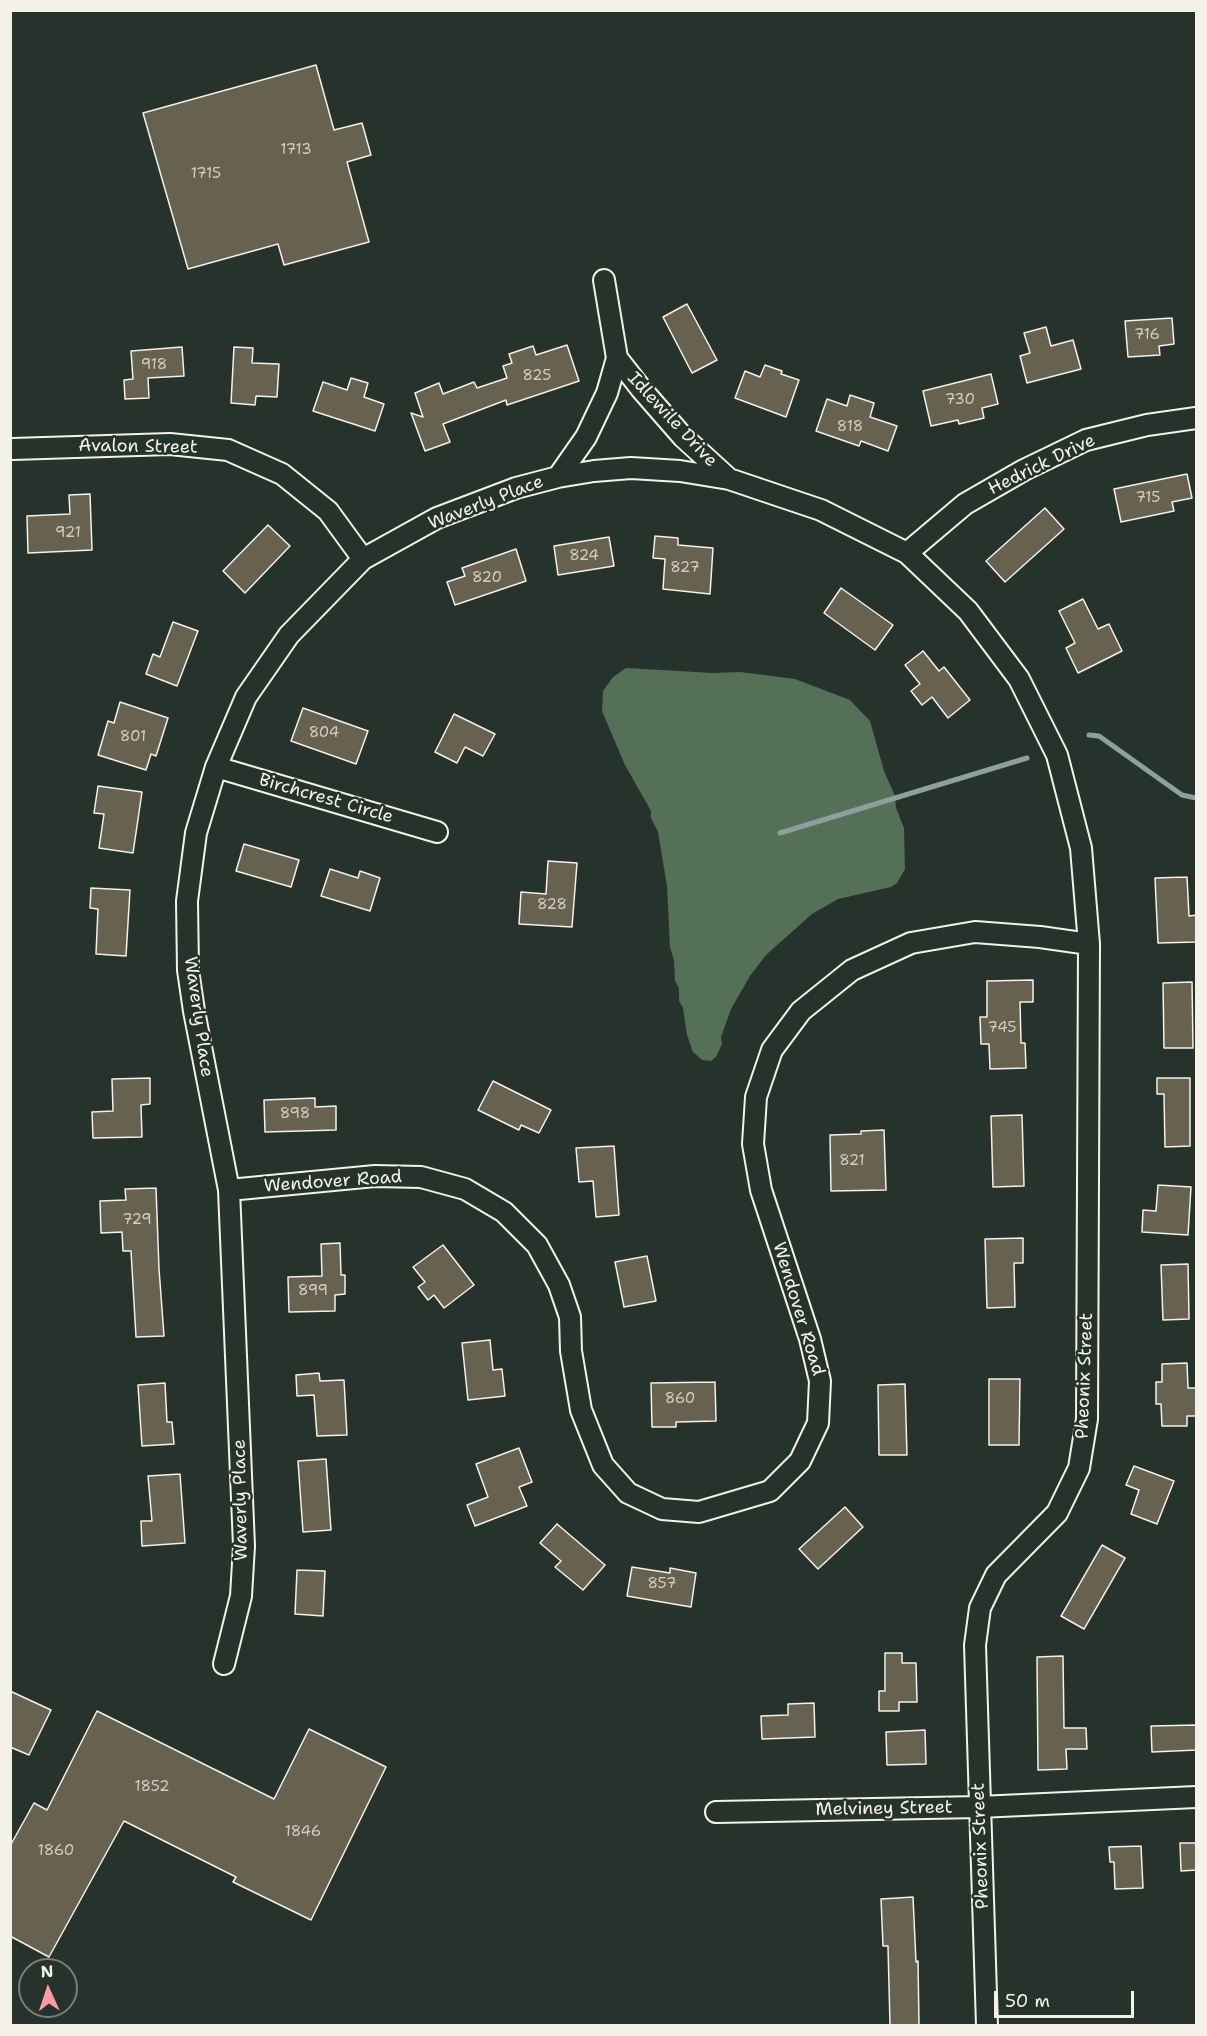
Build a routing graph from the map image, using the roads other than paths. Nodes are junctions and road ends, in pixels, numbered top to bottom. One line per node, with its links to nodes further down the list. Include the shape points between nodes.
1 (604, 280): 2 (street, Idlewile Drive)
2 (617, 358): 5 (street, Idlewile Drive, via 607,393 586,437); 6 (street, Idlewile Drive, via 683,437)
3 (1197, 418): 7 (street, Hedrick Drive, via 1086,440 965,504)
4 (14, 449): 8 (street, Avalon Street, via 170,444 228,450 282,474 310,496 328,511)
5 (558, 477): 6 (street, Waverly Place, via 631,468); 8 (street, Waverly Place, via 516,488 437,518)
6 (729, 479): 7 (street, Pheonix Street, via 820,510)
7 (907, 553): 11 (street, Pheonix Street, via 968,611 1019,679 1057,755 1081,848)
8 (363, 559): 9 (street, Waverly Place, via 289,635 246,697)
9 (216, 767): 10 (street, Birchcrest Circle); 12 (street, Waverly Place, via 196,833 187,901 188,970)
10 (437, 832)
11 (1089, 944): 12 (street, Wendover Road, via 975,932 911,943 852,970 801,1011 772,1050 756,1097 753,1144 761,1190 820,1381 818,1423 800,1461 770,1491 699,1512 662,1509 628,1493 603,1465 581,1410 571,1352 570,1317 560,1285 537,1245 504,1212 465,1189 421,1177 375,1176); 15 (street, Pheonix Street, via 1087,1419 1079,1468 1057,1512 996,1575 980,1608 975,1645)
12 (229, 1190): 13 (street, Waverly Place, via 244,1546 241,1596)
13 (224, 1664)
14 (1197, 1797): 15 (street, Melviney Street)
15 (979, 1807): 16 (street, Melviney Street); 17 (street, Pheonix Street)
16 (716, 1812)
17 (987, 2025)

